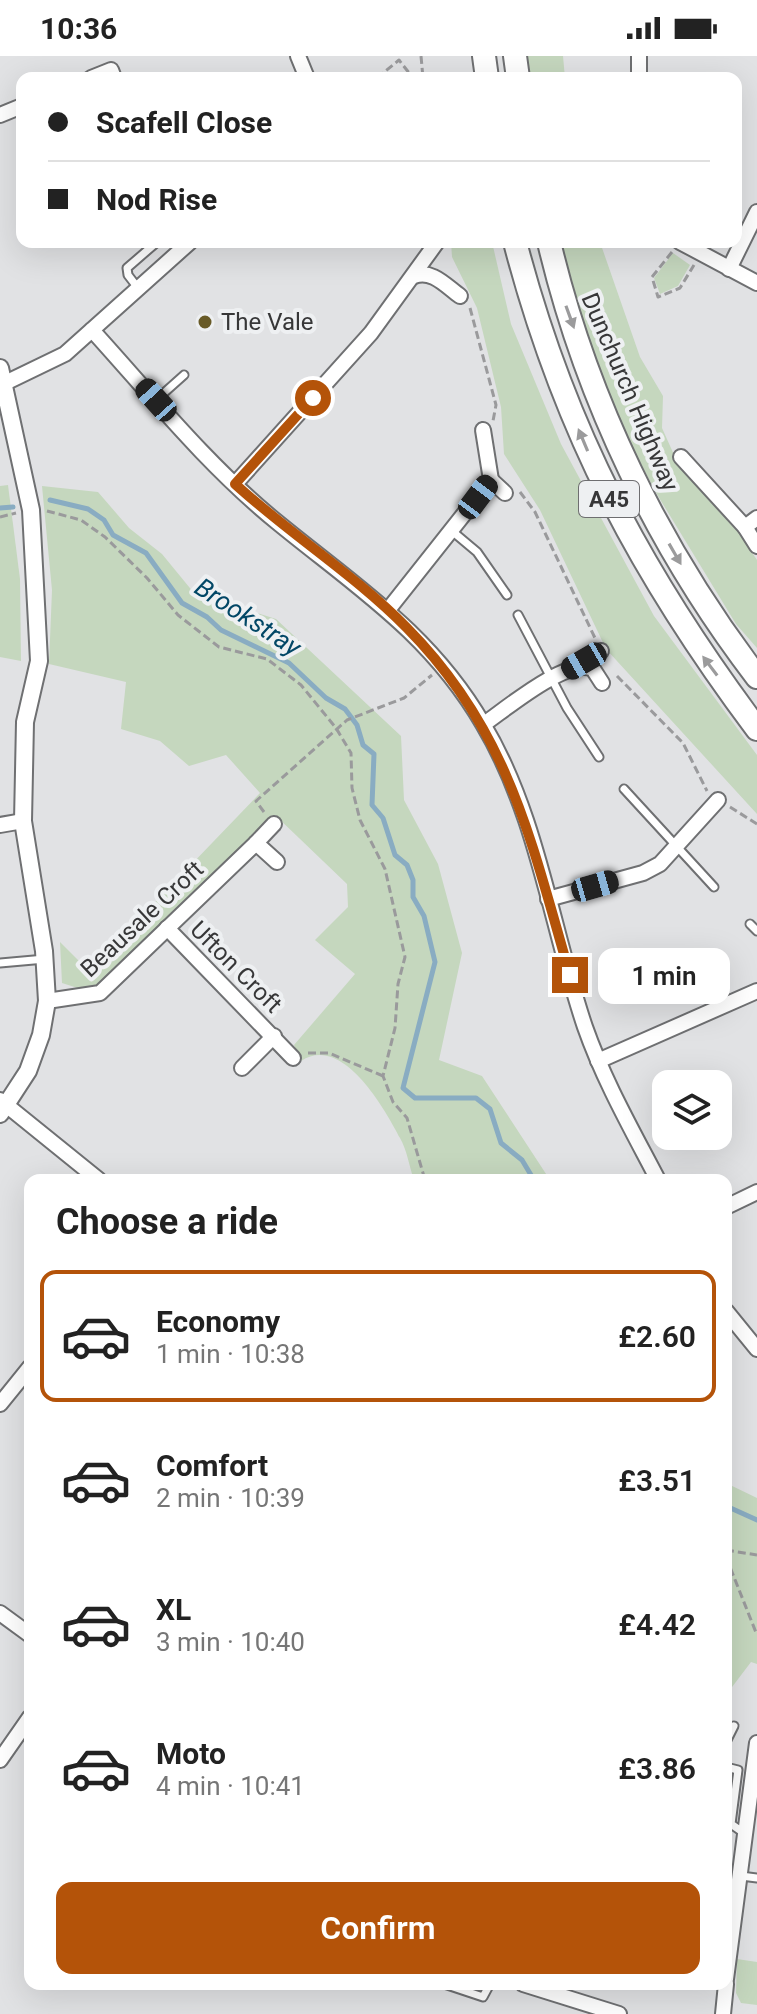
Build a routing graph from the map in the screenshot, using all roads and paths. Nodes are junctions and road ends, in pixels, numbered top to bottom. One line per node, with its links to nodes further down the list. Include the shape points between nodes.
1 (405, 56): 2 (path)
2 (399, 60): 3 (path); 4 (path)
3 (384, 72)
4 (408, 72)
5 (757, 212): 6 (street)
6 (742, 243)
7 (150, 248): 19 (lane, via 127,268)
8 (183, 248): 19 (street)
9 (433, 248): 17 (street)
10 (517, 248): 46 (highway, A45, one-way to 10, via 701,655 602,486 536,317)
11 (550, 248): 41 (highway, Dunchurch Highway / A45, one-way to 41, via 561,293 629,469 678,559)
12 (674, 248): 15 (path, via 652,277 658,297 680,288)
13 (689, 248): 15 (street)
14 (739, 248): 16 (street)
15 (699, 254): 16 (street)
16 (729, 269): 18 (street)
17 (414, 276): 20 (street, via 432,275); 28 (street, via 371,333)
18 (757, 283)
19 (138, 288): 21 (street)
20 (460, 296): 25 (path, via 471,310 496,405)
21 (92, 330): 23 (street, via 65,354); 24 (street)
22 (184, 375): 24 (lane)
23 (2, 376): 30 (street)
24 (156, 400): 28 (street)
25 (488, 427): 27 (street)
26 (681, 457): 32 (street)
27 (491, 480): 29 (street); 33 (street)
28 (235, 484): 36 (street)
29 (509, 488): 38 (path, via 535,512)
30 (31, 510): 31 (path); 45 (path, via 67,515 105,537 178,615 219,647 267,659 301,685); 50 (street, via 39,661 25,722)
31 (0, 517)
32 (751, 523): 34 (street)
33 (452, 531): 35 (lane, via 477,552); 36 (street)
34 (757, 546)
35 (507, 595)
36 (388, 610): 39 (street)
37 (518, 615): 42 (lane)
38 (601, 651): 40 (street); 49 (path, via 618,678 683,743 709,793)
39 (442, 666): 44 (street); 45 (path, via 404,698 357,714)
40 (567, 671): 42 (street); 43 (street, via 586,665)
41 (757, 677)
42 (552, 678): 44 (street); 47 (lane)
43 (602, 683)
44 (484, 724): 58 (street, via 524,814)
45 (336, 728): 51 (path, via 256,801); 70 (path, via 351,753 360,820 385,869 405,957)
46 (757, 729)
47 (599, 757)
48 (624, 789): 55 (lane)
49 (718, 800): 52 (path); 55 (street)
50 (23, 821): 53 (street); 62 (street)
51 (274, 824): 54 (street, Beausale Croft)
52 (757, 824)
53 (0, 825)
54 (256, 843): 56 (street); 60 (street, Beausale Croft)
55 (678, 847): 57 (lane); 58 (street, via 643,873)
56 (277, 862)
57 (714, 887)
58 (548, 899): 68 (street)
59 (750, 924): 61 (lane)
60 (167, 928): 65 (street, Beausale Croft, via 100,993); 66 (street, Ufton Croft)
61 (757, 931)
62 (45, 959): 63 (lane); 65 (street)
63 (0, 963)
64 (757, 991): 68 (street)
65 (47, 1001): 71 (street, via 31,1063)
66 (274, 1036): 67 (street, Ufton Croft); 69 (street, Ufton Croft)
67 (293, 1058): 70 (path, via 329,1053)
68 (598, 1061): 74 (street)
69 (242, 1068)
70 (383, 1076): 73 (path, via 393,1102 407,1118)
71 (3, 1107): 72 (street)
72 (91, 1174)
73 (423, 1174)
74 (655, 1174)
75 (757, 1192): 76 (street)
76 (732, 1204)
77 (732, 1318): 78 (street)
78 (757, 1349)
79 (24, 1378): 80 (street)
80 (0, 1404)
81 (732, 1551): 82 (path)
82 (757, 1555)
83 (732, 1572): 86 (path)
84 (0, 1613): 85 (street)
85 (24, 1631)
86 (757, 1635)
87 (24, 1726): 91 (street)
88 (734, 1726): 89 (lane)
89 (732, 1730)
90 (757, 1743): 95 (street)
91 (0, 1760)
92 (732, 1768): 93 (lane, via 738,1770)
93 (732, 1816)
94 (732, 1825): 95 (lane)
95 (744, 1833): 96 (street)
96 (738, 1875): 97 (lane); 98 (street)
97 (757, 1878)
98 (732, 1913)
99 (462, 1990): 100 (lane, via 483,1997)
100 (487, 1990)
101 (542, 1990): 103 (street)
102 (725, 1990): 104 (street)
103 (619, 2014)
104 (723, 2014)

